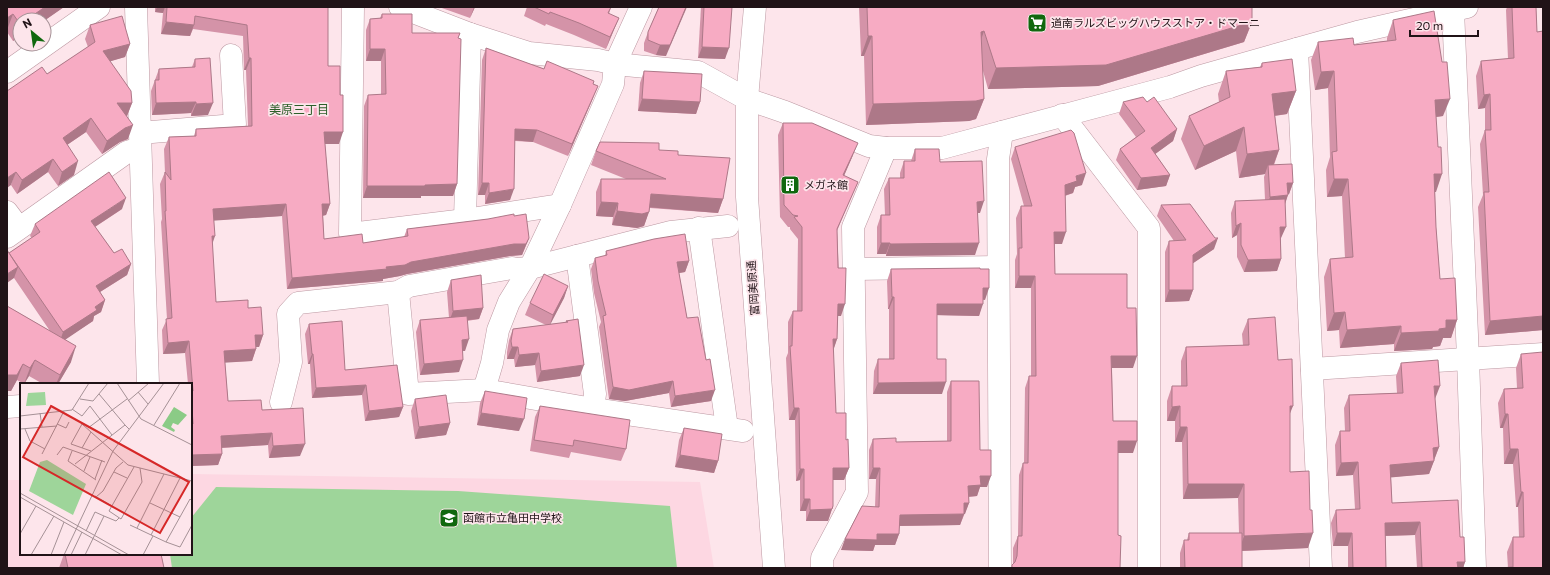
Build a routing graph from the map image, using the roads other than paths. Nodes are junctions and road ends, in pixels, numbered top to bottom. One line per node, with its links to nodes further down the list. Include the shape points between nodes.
1 (99, 7): 12 (street)
2 (136, 7): 16 (street)
3 (353, 7): 19 (street, via 350,234)
4 (641, 7): 11 (street)
5 (755, 7): 13 (street, 富岡美原通)
6 (413, 9): 8 (street)
7 (1460, 9): 9 (street, via 1357,32); 29 (street)
8 (470, 34): 11 (street, via 529,53); 19 (street)
9 (1297, 49): 14 (street, via 1170,87); 30 (street)
10 (231, 55): 16 (street, via 235,126)
11 (615, 64): 13 (street, via 698,72); 18 (street, via 613,84)
12 (7, 72)
13 (747, 99): 17 (street, via 869,146); 37 (street, 富岡美原通, via 747,197)
14 (1062, 115): 15 (street); 40 (street, via 1148,228)
15 (1002, 132): 17 (street, via 942,148); 24 (street, via 998,159)
16 (140, 140): 20 (street, via 127,152); 31 (street)
17 (886, 148): 26 (street, via 854,227)
18 (560, 205): 19 (street); 25 (street)
19 (465, 220)
20 (11, 226)
21 (728, 226): 22 (street)
22 (699, 228): 23 (street, via 671,232); 36 (street, via 735,429)
23 (577, 256): 25 (street); 36 (street, via 594,394)
24 (998, 267): 26 (street); 39 (street)
25 (530, 268): 27 (street, via 512,268 409,286); 32 (street, via 510,302 498,330)
26 (855, 269): 38 (street, via 857,492 822,558)
27 (398, 292): 32 (street, via 408,394); 33 (street, via 298,303 288,314 291,362)
28 (1543, 354): 29 (street)
29 (1468, 358): 30 (street); 42 (street)
30 (1312, 369): 41 (street)
31 (148, 383)
32 (484, 390): 36 (street)
33 (281, 402)
34 (20, 406): 35 (street)
35 (7, 407)
36 (593, 409)
37 (774, 568)
38 (822, 568)
39 (1000, 568)
40 (1149, 568)
41 (1321, 568)
42 (1475, 568)

